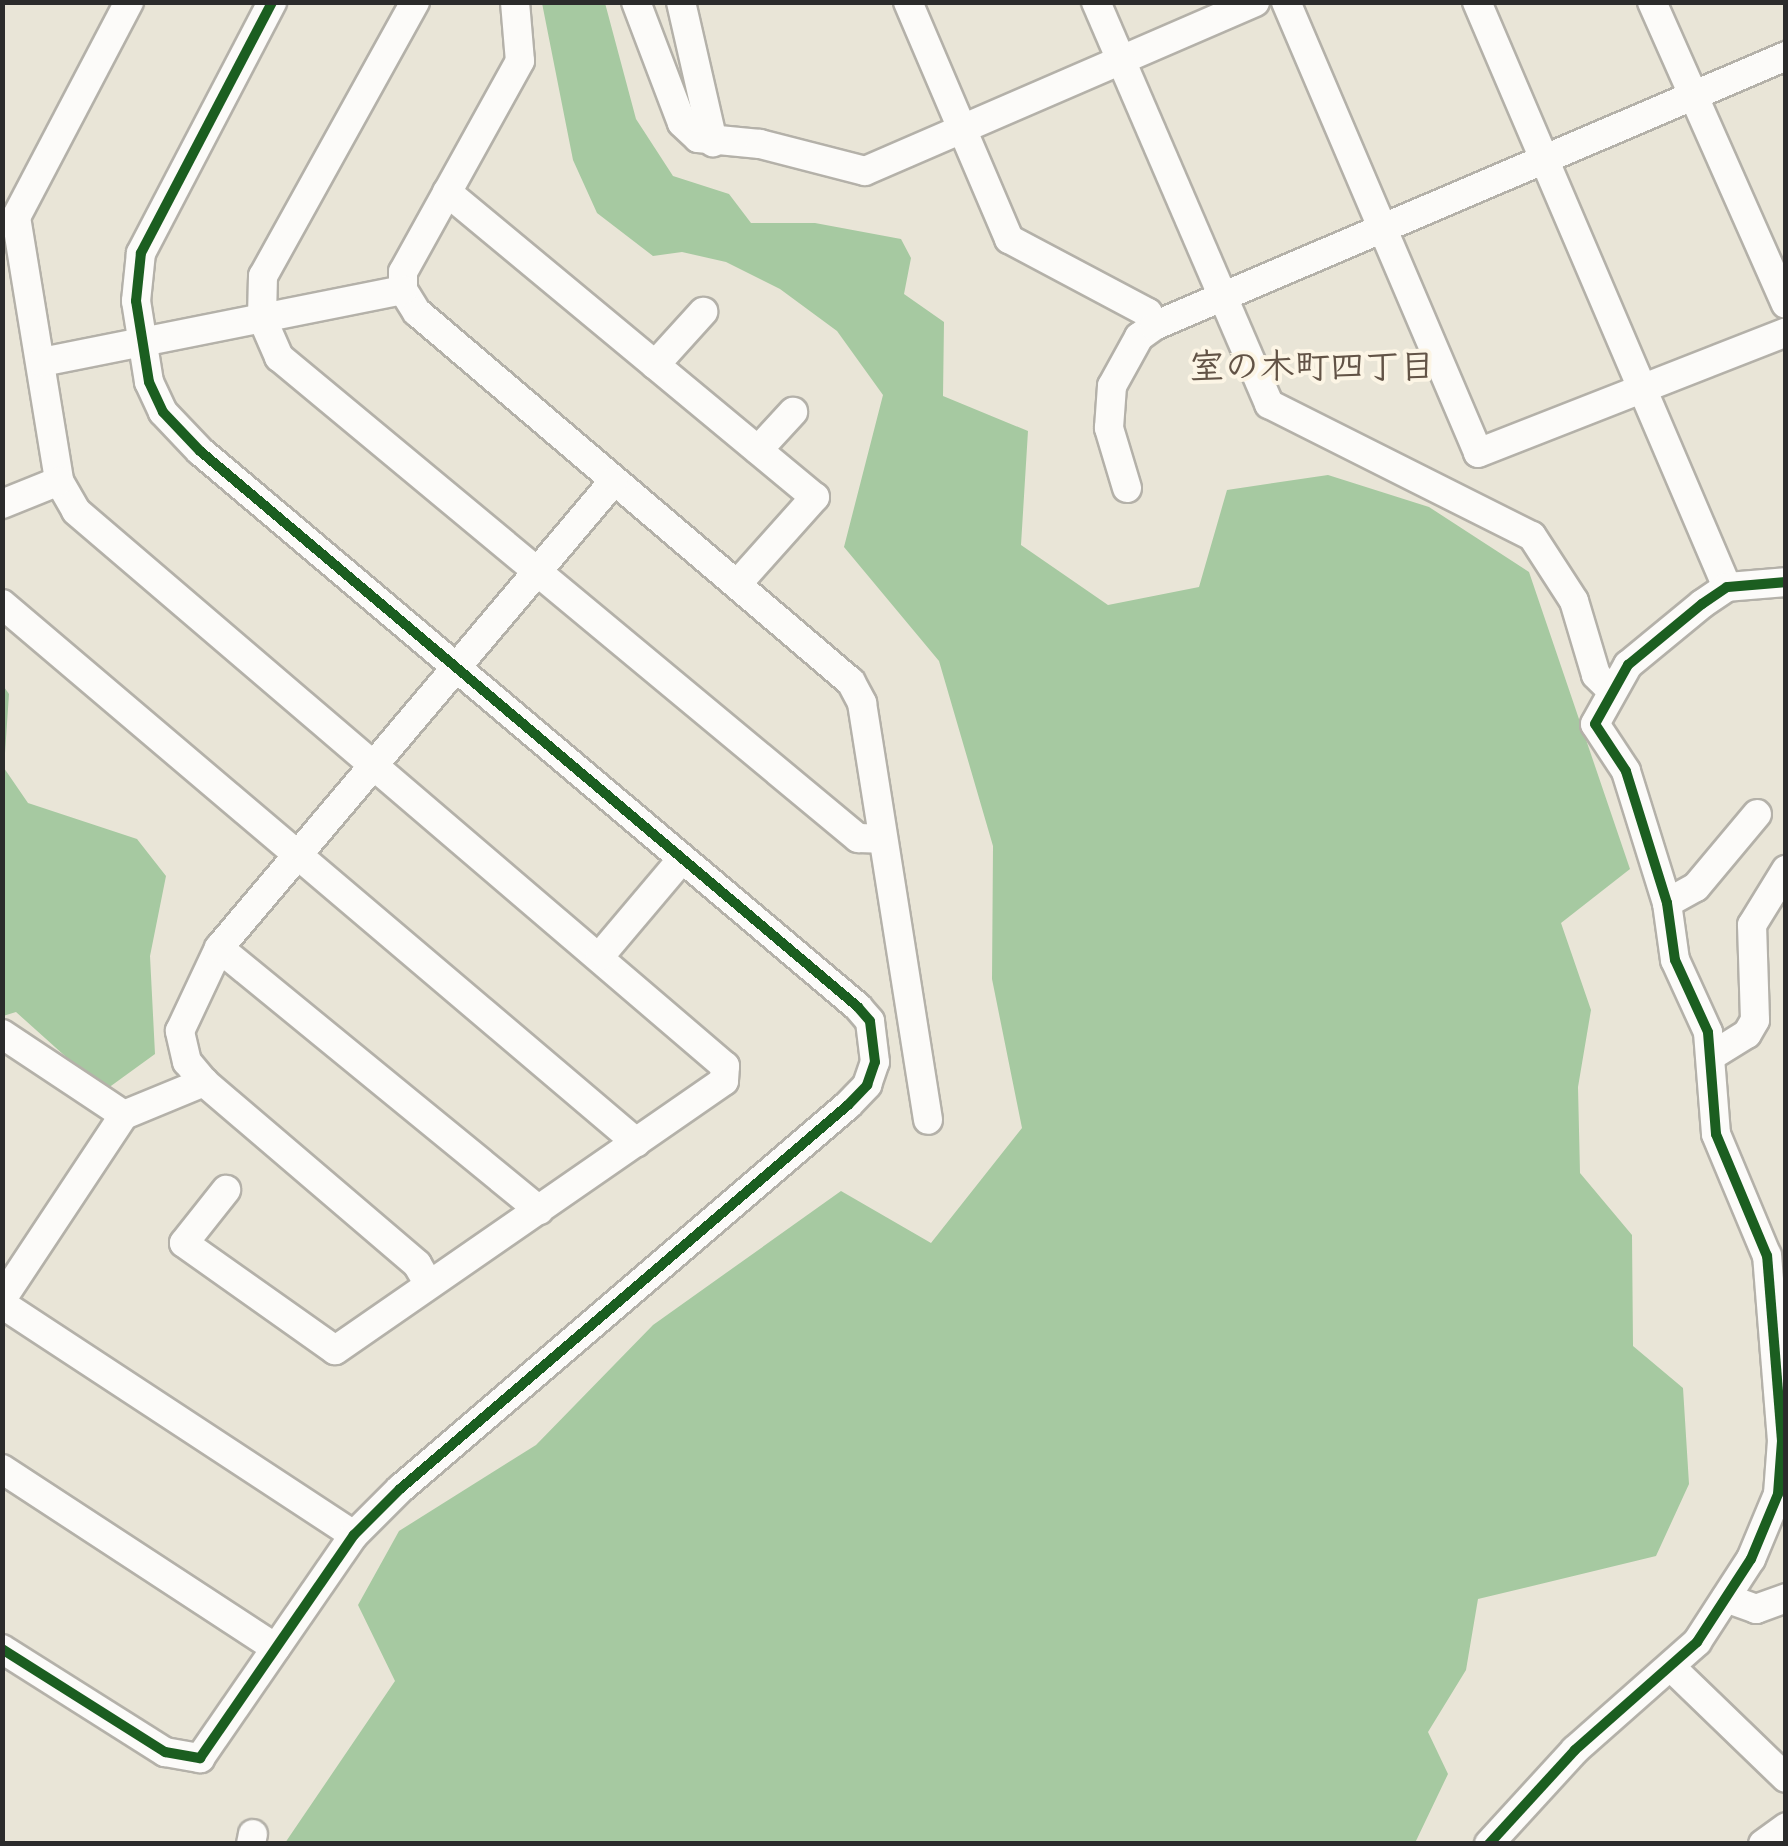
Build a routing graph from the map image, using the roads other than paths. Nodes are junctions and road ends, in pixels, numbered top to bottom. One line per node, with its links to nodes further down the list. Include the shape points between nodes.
1 (129, 2): 20 (street)
2 (272, 2): 29 (street, via 141,253 136,302)
3 (415, 2): 26 (street, via 263,276)
4 (515, 2): 19 (street, via 520,62)
5 (636, 2): 17 (street, via 682,124)
6 (681, 2): 17 (street)
7 (908, 2): 16 (street)
8 (1096, 2): 14 (street)
9 (1255, 2): 14 (street)
10 (1286, 2): 21 (street)
11 (1477, 2): 18 (street)
12 (1652, 2): 15 (street)
13 (1786, 56): 15 (street)
14 (1122, 63): 16 (street); 23 (street)
15 (1693, 96): 18 (street); 24 (street)
16 (963, 132): 17 (street, via 865,171 760,144); 27 (street, via 1009,239 1148,313)
17 (714, 142)
18 (1546, 159): 21 (street); 32 (street)
19 (447, 192): 22 (street, via 404,272); 31 (street)
20 (9, 216): 30 (street)
21 (1384, 231): 23 (street); 32 (street, via 1478,453)
22 (403, 290): 26 (street); 36 (street, via 417,312)
23 (1222, 299): 27 (street); 45 (street, via 1275,412 1454,492 1532,536 1574,602 1596,676)
24 (1786, 304)
25 (702, 312): 31 (street)
26 (262, 318): 29 (street); 39 (street, via 279,357)
27 (1154, 326): 37 (street, via 1139,337 1112,386 1110,428)
28 (1786, 332): 32 (street)
29 (142, 344): 30 (street); 44 (street, via 148,382 163,412 200,451)
30 (42, 362): 35 (street)
31 (655, 365): 34 (street)
32 (1643, 392): 42 (street)
33 (793, 412): 34 (street)
34 (758, 450): 41 (street, via 815,497)
35 (59, 481): 38 (street); 46 (street, via 76,511)
36 (613, 482): 39 (street); 41 (street)
37 (1126, 488)
38 (2, 504)
39 (538, 573): 44 (street); 48 (street, via 858,838)
40 (1786, 582): 42 (street)
41 (738, 584): 48 (street, via 851,682 862,703)
42 (1727, 587): 45 (street, via 1628,665)
43 (2, 604): 49 (street)
44 (457, 669): 46 (street); 50 (street)
45 (1610, 689): 52 (street, via 1596,724 1626,771)
46 (376, 763): 49 (street); 54 (street)
47 (1757, 814): 52 (street, via 1696,887)
48 (882, 839): 56 (street)
49 (296, 857): 53 (street); 62 (street)
50 (682, 860): 54 (street); 57 (street, via 858,1007)
51 (1786, 870): 58 (street, via 1752,926 1756,1020 1747,1034)
52 (1668, 903): 58 (street, via 1676,960)
53 (218, 948): 59 (street, via 180,1031 187,1062); 64 (street)
54 (600, 956): 62 (street, via 725,1066 724,1081)
55 (2, 1034): 60 (street)
56 (914, 1035): 57 (street); 61 (street)
57 (875, 1040): 69 (street, via 868,1085 848,1105 400,1489)
58 (1712, 1054): 67 (street, via 1716,1134 1767,1256)
59 (204, 1082): 60 (street); 65 (street, via 417,1264)
60 (124, 1115): 66 (street)
61 (928, 1120)
62 (636, 1142): 64 (street)
63 (226, 1190): 65 (street, via 184,1243 335,1350)
64 (539, 1210): 65 (street)
65 (428, 1283)
66 (2, 1302): 69 (street)
67 (1781, 1365): 70 (street, via 1778,1494 1752,1559)
68 (2, 1468): 72 (street)
69 (354, 1536): 72 (street)
70 (1726, 1598): 71 (street, via 1756,1609); 74 (street)
71 (1786, 1598)
72 (276, 1648): 73 (street, via 214,1745 200,1758 184,1760)
73 (2, 1649)
74 (1672, 1668): 75 (street); 77 (street, via 1575,1750)
75 (1786, 1778)
76 (1786, 1827): 78 (street)
77 (1488, 1844)
78 (1764, 1844)

